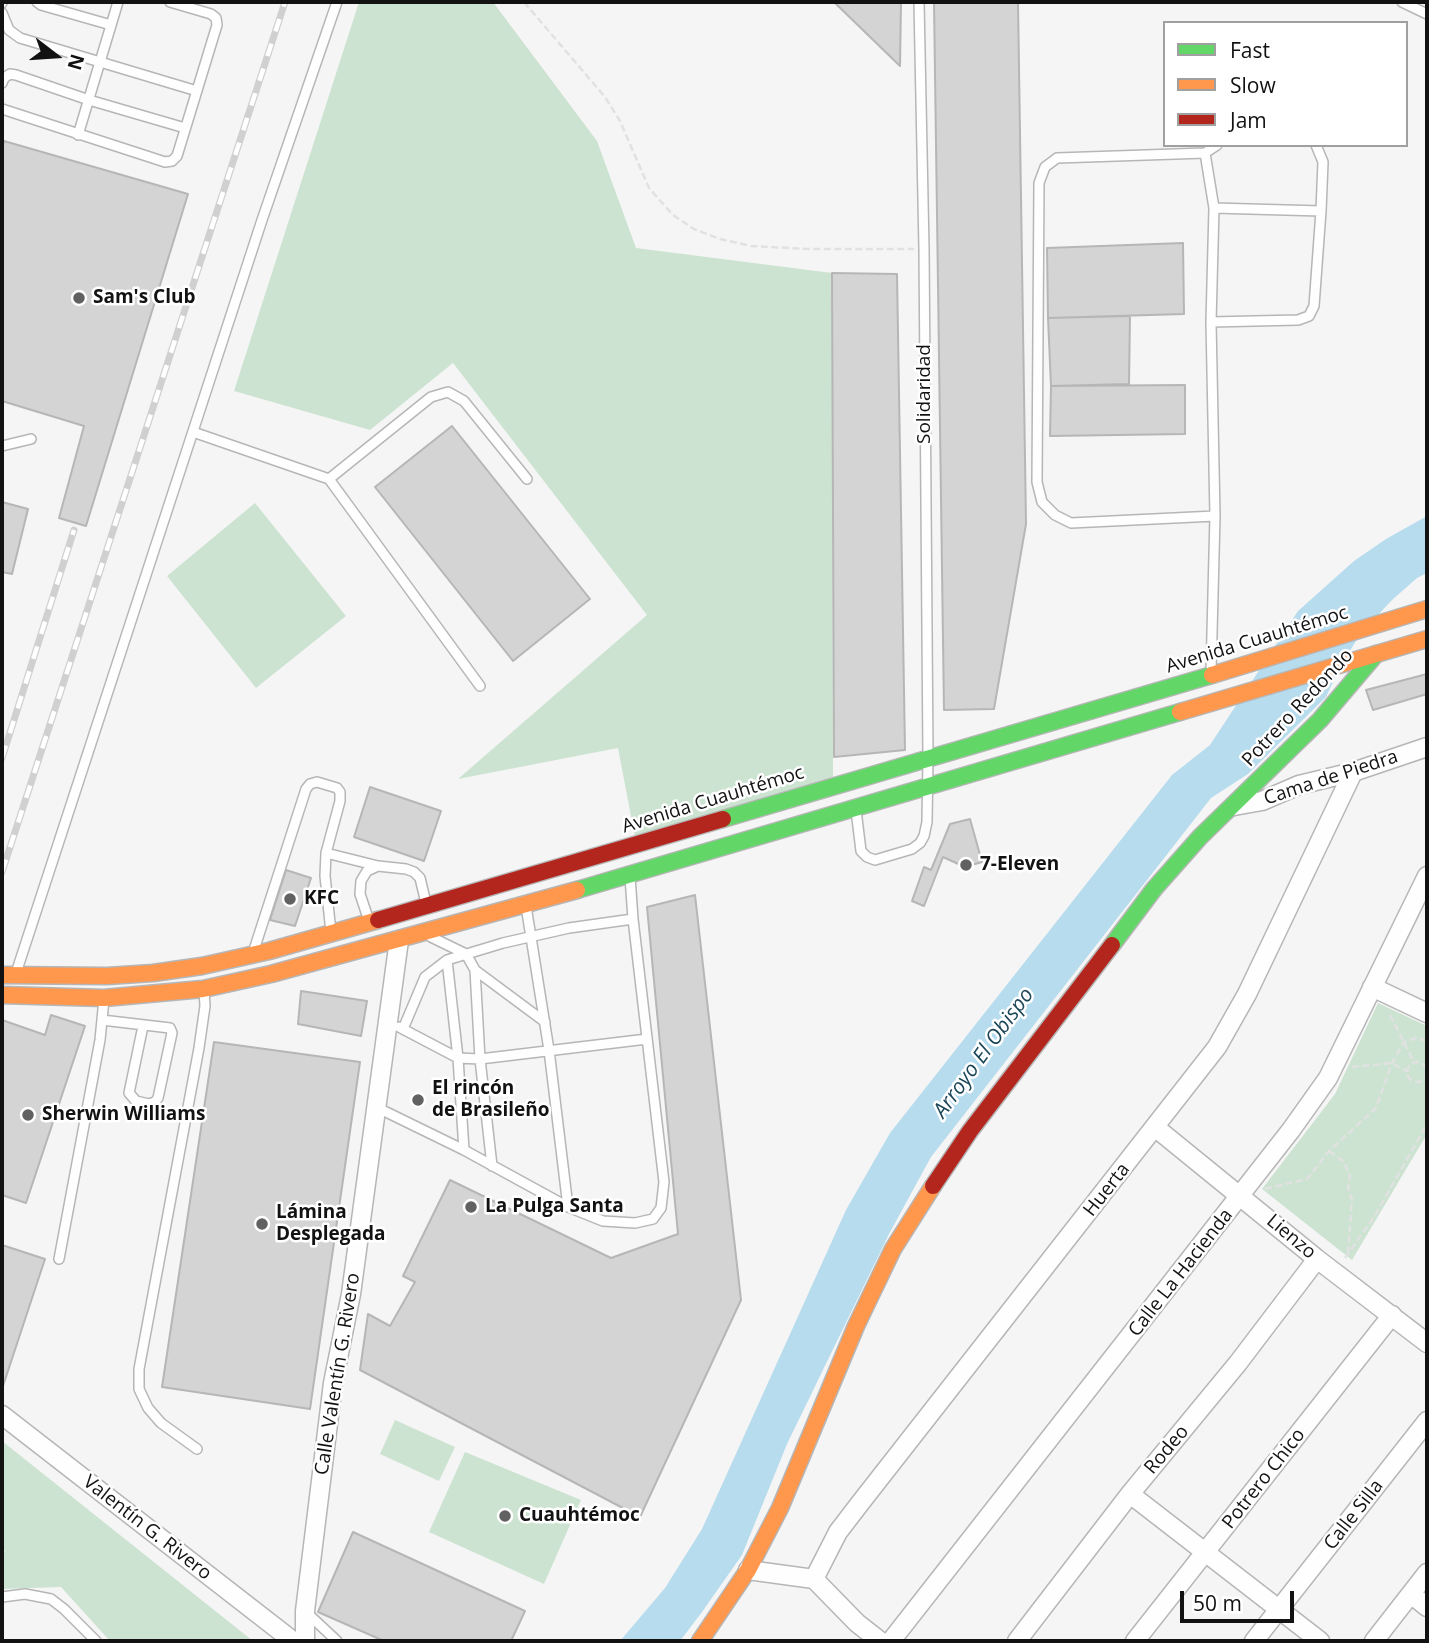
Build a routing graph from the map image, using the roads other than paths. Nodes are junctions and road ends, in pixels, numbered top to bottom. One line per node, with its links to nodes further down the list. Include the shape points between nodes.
1 (37, 2): 10 (lane)
2 (118, 2): 10 (lane)
3 (170, 2): 13 (lane, via 216,18)
4 (337, 2): 24 (lane)
5 (919, 2): 38 (lane, Solidaridad)
6 (1402, 2): 7 (lane)
7 (1417, 5): 9 (lane)
8 (2, 13): 11 (lane, via 9,30 20,38)
9 (1427, 14)
10 (111, 25): 11 (lane)
11 (100, 62): 13 (lane); 14 (lane)
12 (2, 83): 14 (lane, via 10,74 16,75)
13 (197, 91): 16 (lane)
14 (89, 100): 16 (lane); 17 (lane)
15 (2, 109): 17 (lane)
16 (185, 128): 17 (lane, via 177,156 165,162)
17 (78, 135)
18 (1214, 147): 20 (lane)
19 (1317, 147): 22 (lane, via 1323,162)
20 (1205, 153): 21 (lane); 29 (lane, via 1073,157 1045,167 1039,184 1037,482 1042,502 1071,523)
21 (1214, 208): 22 (lane); 23 (lane)
22 (1321, 211): 23 (lane, via 1314,306 1309,316)
23 (1211, 322): 29 (lane)
24 (192, 432): 27 (lane); 63 (lane)
25 (31, 439): 26 (lane)
26 (2, 446)
27 (329, 479): 28 (lane, via 431,397 448,392 464,401); 35 (lane)
28 (527, 479)
29 (1215, 516): 34 (lane)
30 (1427, 609): 31 (main road, Avenida Cuauhtémoc)
31 (1385, 623): 33 (main road, Potrero Redondo); 34 (main road, Avenida Cuauhtémoc)
32 (1427, 639): 33 (main road)
33 (1368, 657): 36 (main road); 41 (main road, Potrero Redondo)
34 (1218, 674): 36 (lane); 38 (main road, Avenida Cuauhtémoc)
35 (480, 686)
36 (1218, 700): 40 (main road)
37 (1427, 747): 39 (street, Cama de Piedra)
38 (928, 757): 40 (lane, Solidaridad); 48 (main road, Avenida Cuauhtémoc)
39 (1353, 772): 41 (street, Cama de Piedra); 80 (street, Huerta, via 1247,994 1217,1047)
40 (927, 786): 42 (main road); 42 (lane, Solidaridad, via 924,836 912,849 892,856 874,860 860,851)
41 (1257, 794): 43 (street, Cama de Piedra)
42 (855, 806): 46 (main road)
43 (1234, 806): 94 (main road, via 1154,889 970,1131 919,1206 892,1249 856,1325 780,1508)
44 (326, 853): 45 (lane); 53 (lane); 58 (lane, via 340,792 317,782 306,789)
45 (378, 866): 49 (lane, via 414,872); 52 (lane, via 367,871 361,881)
46 (630, 874): 50 (main road); 51 (lane)
47 (1427, 876): 65 (street, Calle La Hacienda)
48 (452, 898): 49 (main road, Avenida Cuauhtémoc); 56 (main road, via 436,912 409,924)
49 (427, 905): 52 (main road, Avenida Cuauhtémoc)
50 (526, 905): 54 (main road); 55 (lane)
51 (633, 919): 55 (lane); 75 (lane)
52 (369, 922): 53 (main road, Avenida Cuauhtémoc)
53 (331, 933): 56 (main road, via 384,933); 58 (main road, Avenida Cuauhtémoc)
54 (423, 933): 56 (main road); 57 (lane)
55 (531, 936): 57 (lane); 72 (lane)
56 (399, 940): 66 (main road); 74 (street, Calle Valentín G. Rivero)
57 (467, 954): 59 (lane); 61 (lane)
58 (252, 955): 60 (main road, Avenida Cuauhtémoc)
59 (447, 960): 74 (lane, via 425,977); 77 (lane)
60 (202, 966): 62 (main road, Avenida Cuauhtémoc); 66 (lane)
61 (475, 970): 72 (lane); 78 (lane)
62 (153, 973): 64 (main road, Avenida Cuauhtémoc); 67 (main road)
63 (8, 975): 64 (main road, Avenida Cuauhtémoc)
64 (107, 976): 69 (lane)
65 (1372, 987): 70 (street); 83 (street, Calle La Hacienda, via 1328,1077)
66 (203, 989): 67 (main road); 91 (lane, via 199,1048 139,1369 139,1388 148,1408)
67 (154, 994): 69 (main road)
68 (2, 995): 69 (main road)
69 (104, 998): 71 (lane)
70 (1427, 1013)
71 (102, 1020): 73 (lane); 85 (lane)
72 (545, 1022): 76 (lane)
73 (143, 1026): 73 (lane, via 165,1026 172,1033 158,1098 149,1104 136,1101 129,1093)
74 (396, 1026): 77 (lane); 79 (street, Calle Valentín G. Rivero)
75 (647, 1039): 76 (lane); 84 (lane, via 664,1182 661,1209 653,1219 635,1223 603,1221)
76 (549, 1050): 78 (lane); 84 (lane)
77 (458, 1058): 78 (lane); 81 (lane)
78 (480, 1059): 82 (lane)
79 (378, 1108): 81 (lane); 102 (street, Calle Valentín G. Rivero, via 333,1383)
80 (1156, 1128): 83 (street, Lienzo); 96 (street, Huerta, via 838,1532)
81 (464, 1150): 82 (lane)
82 (492, 1166): 84 (lane)
83 (1241, 1196): 86 (street, Lienzo); 109 (street, Calle La Hacienda)
84 (568, 1207)
85 (59, 1259)
86 (1317, 1259): 87 (street, Lienzo); 92 (street, Rodeo)
87 (1392, 1315): 88 (street, Lienzo); 93 (street, Potrero Chico)
88 (1427, 1343)
89 (2, 1415): 104 (street, Valentín G. Rivero)
90 (1427, 1421): 101 (street, Calle Silla)
91 (197, 1449)
92 (1130, 1494): 93 (street); 110 (street, Rodeo)
93 (1206, 1551): 101 (street); 111 (street, Potrero Chico)
94 (748, 1570): 96 (street); 107 (main road)
95 (1427, 1573): 97 (street)
96 (814, 1579): 108 (street)
97 (1411, 1594): 100 (street); 114 (street)
98 (5, 1597): 99 (lane); 103 (lane, via 24,1594 51,1599)
99 (2, 1604)
100 (1427, 1607)
101 (1280, 1609): 112 (street, Calle Silla); 113 (street)
102 (305, 1611): 105 (street, Calle Valentín G. Rivero); 106 (lane)
103 (96, 1641)
104 (293, 1641)
105 (304, 1641)
106 (337, 1641)
107 (700, 1641)
108 (880, 1641)
109 (891, 1641)
110 (1017, 1641)
111 (1135, 1641)
112 (1254, 1641)
113 (1320, 1641)
114 (1374, 1641)

